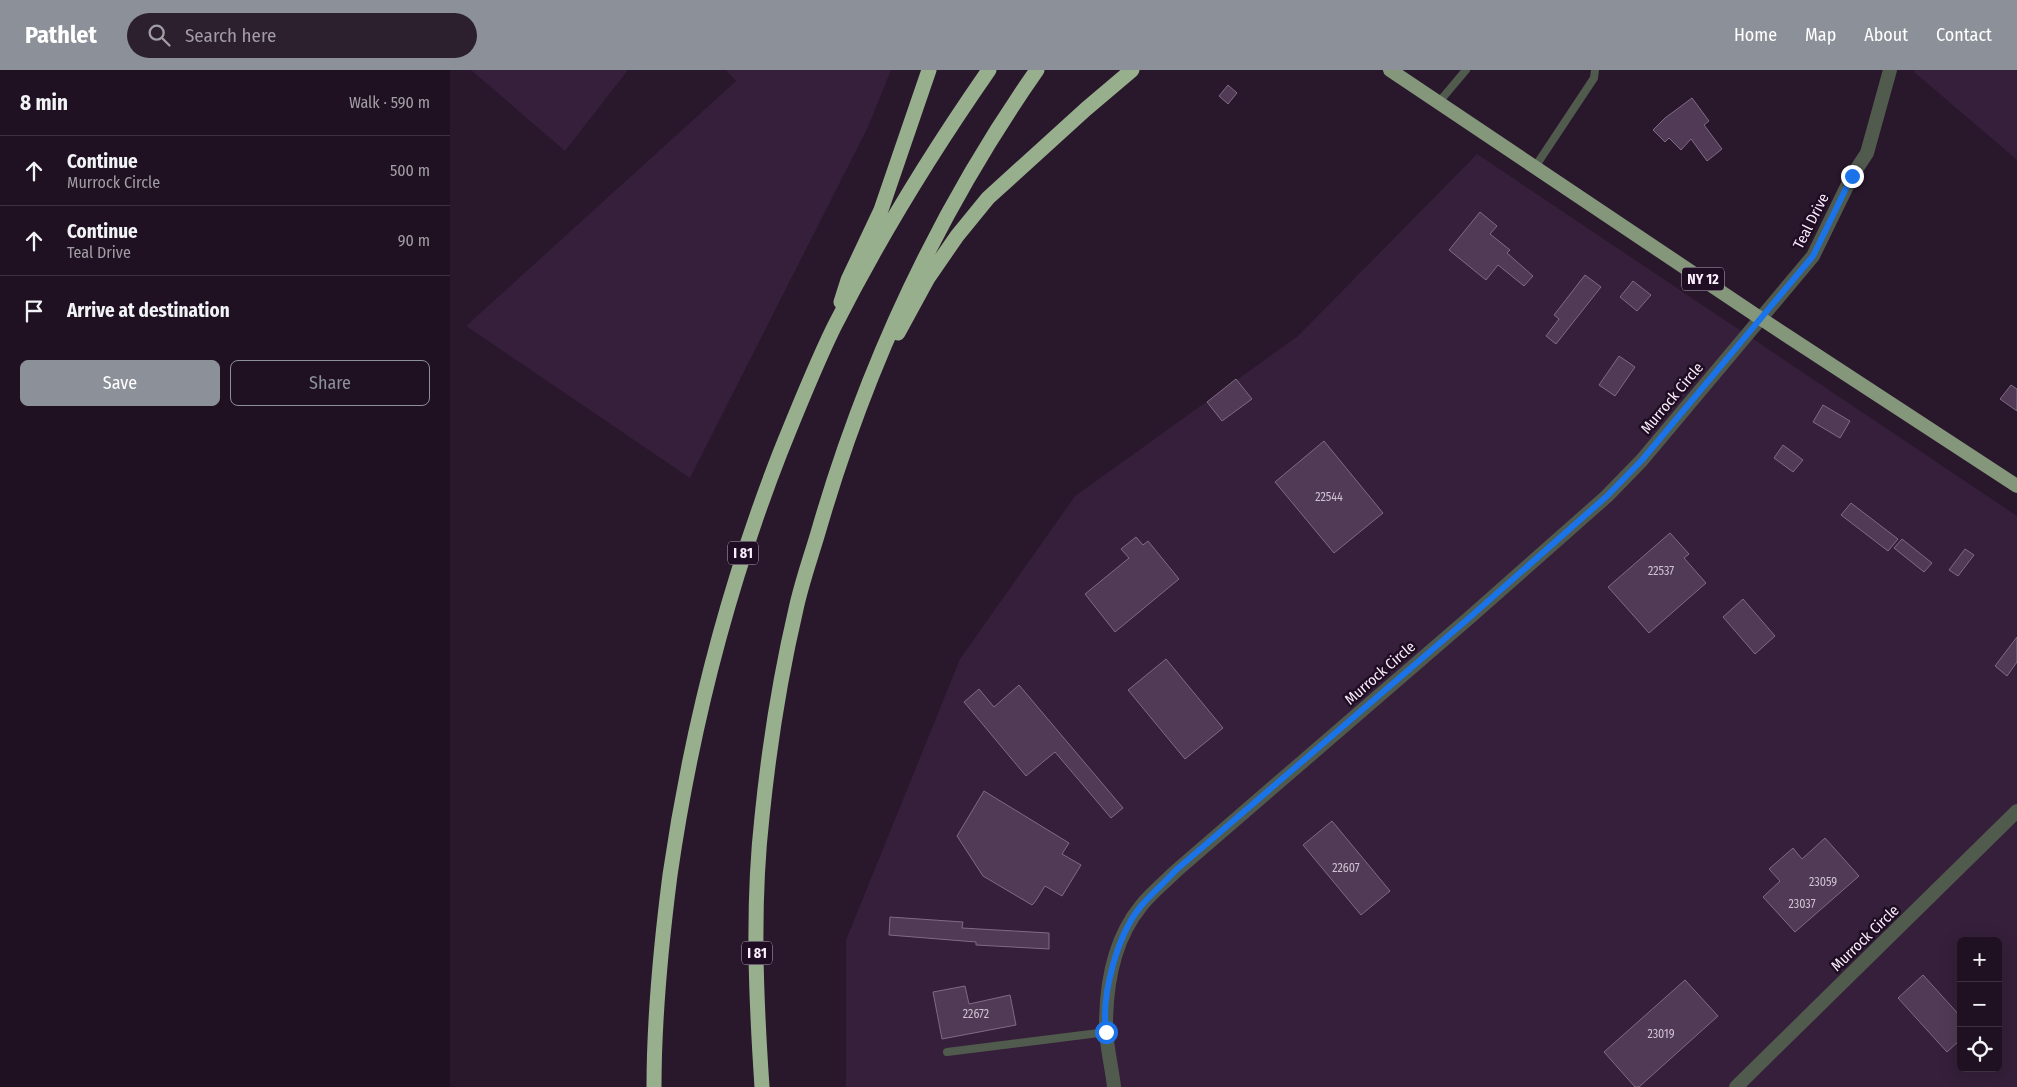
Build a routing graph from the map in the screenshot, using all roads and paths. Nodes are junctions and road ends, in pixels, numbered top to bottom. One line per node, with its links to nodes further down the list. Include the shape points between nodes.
1 (929, 70): 12 (highway, via 881,210 848,280)
2 (989, 70): 12 (highway, I 81, via 900,208)
3 (1037, 70): 13 (highway, I 81, via 992,136 937,232)
4 (1132, 70): 13 (highway, via 988,198 956,236 928,278)
5 (1390, 70): 9 (main road, NY 12)
6 (1466, 70): 9 (lane)
7 (1595, 70): 10 (lane, via 1594,78)
8 (1890, 70): 11 (street, Teal Drive, via 1867,152 1813,256)
9 (1438, 102): 10 (main road, NY 12)
10 (1535, 167): 11 (main road, NY 12)
11 (1760, 318): 14 (main road, NY 12); 16 (street, Murrock Circle, via 1642,460 1607,496 1176,870 1141,906 1114,958 1108,984)
12 (834, 327): 18 (highway, I 81, via 757,512 731,593 695,730 666,903)
13 (871, 377): 19 (highway, I 81, via 840,458 796,608 777,702 761,819 757,901 757,1016)
14 (2017, 486)
15 (2017, 811): 21 (street, Murrock Circle)
16 (1106, 1032): 17 (lane); 20 (street, Murrock Circle)
17 (946, 1052)
18 (654, 1087)
19 (762, 1087)
20 (1114, 1087)
21 (1736, 1087)

